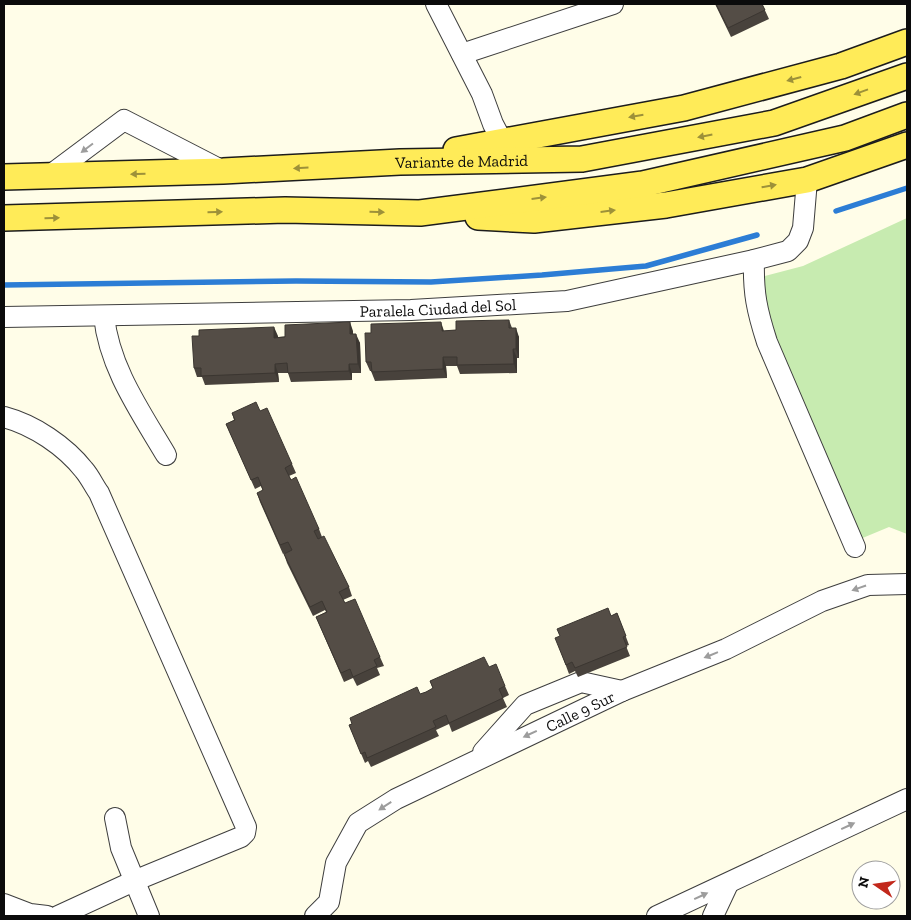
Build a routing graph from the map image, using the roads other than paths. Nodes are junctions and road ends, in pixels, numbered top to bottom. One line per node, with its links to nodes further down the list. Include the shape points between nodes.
1 (436, 4): 4 (street)
2 (613, 4): 4 (street)
3 (907, 42): 7 (main road, one-way to 7, via 841,66 684,108)
4 (462, 54): 7 (street)
5 (907, 76): 9 (main road, Variante de Madrid, one-way to 9, via 774,123 582,159)
6 (907, 114): 14 (main road, one-way to 6, via 643,184 846,138)
7 (502, 140): 9 (main road)
8 (907, 145): 13 (main road)
9 (400, 162): 10 (main road, Variante de Madrid, one-way to 10)
10 (223, 171): 11 (main road, Variante de Madrid, one-way to 11); 11 (street, one-way to 11, via 124,120)
11 (49, 176): 12 (main road, Variante de Madrid)
12 (4, 177)
13 (807, 180): 14 (main road, one-way to 13, via 534,220 666,204); 16 (street, Paralela Ciudad del Sol, via 803,228 798,241 788,251)
14 (420, 213): 15 (main road, one-way to 14, via 286,210)
15 (4, 218)
16 (754, 260): 17 (street, Paralela Ciudad del Sol, via 568,301 412,310); 21 (street, via 756,308 767,342)
17 (104, 316): 18 (street, Paralela Ciudad del Sol); 20 (street, via 106,336 117,367)
18 (4, 317)
19 (4, 417): 27 (street, via 40,432 64,450 84,470 99,493 246,828 241,837)
20 (166, 455)
21 (855, 547)
22 (907, 584): 23 (street, Calle 9 Sur, one-way to 23, via 868,585 822,601 726,649)
23 (622, 691): 24 (street, Calle 9 Sur, one-way to 24); 24 (street, via 581,682 525,705)
24 (476, 759): 30 (street, Calle 9 Sur, one-way to 30, via 396,799 358,824 336,863)
25 (907, 799): 28 (street, one-way to 25)
26 (115, 818): 27 (street, via 121,848)
27 (134, 881): 32 (street); 33 (street)
28 (728, 884): 35 (street, one-way to 28); 36 (street)
29 (4, 904): 31 (street, via 30,914)
30 (331, 909): 34 (street, Calle 9 Sur)
31 (47, 916)
32 (58, 916)
33 (149, 916)
34 (315, 916)
35 (657, 916)
36 (713, 916)

